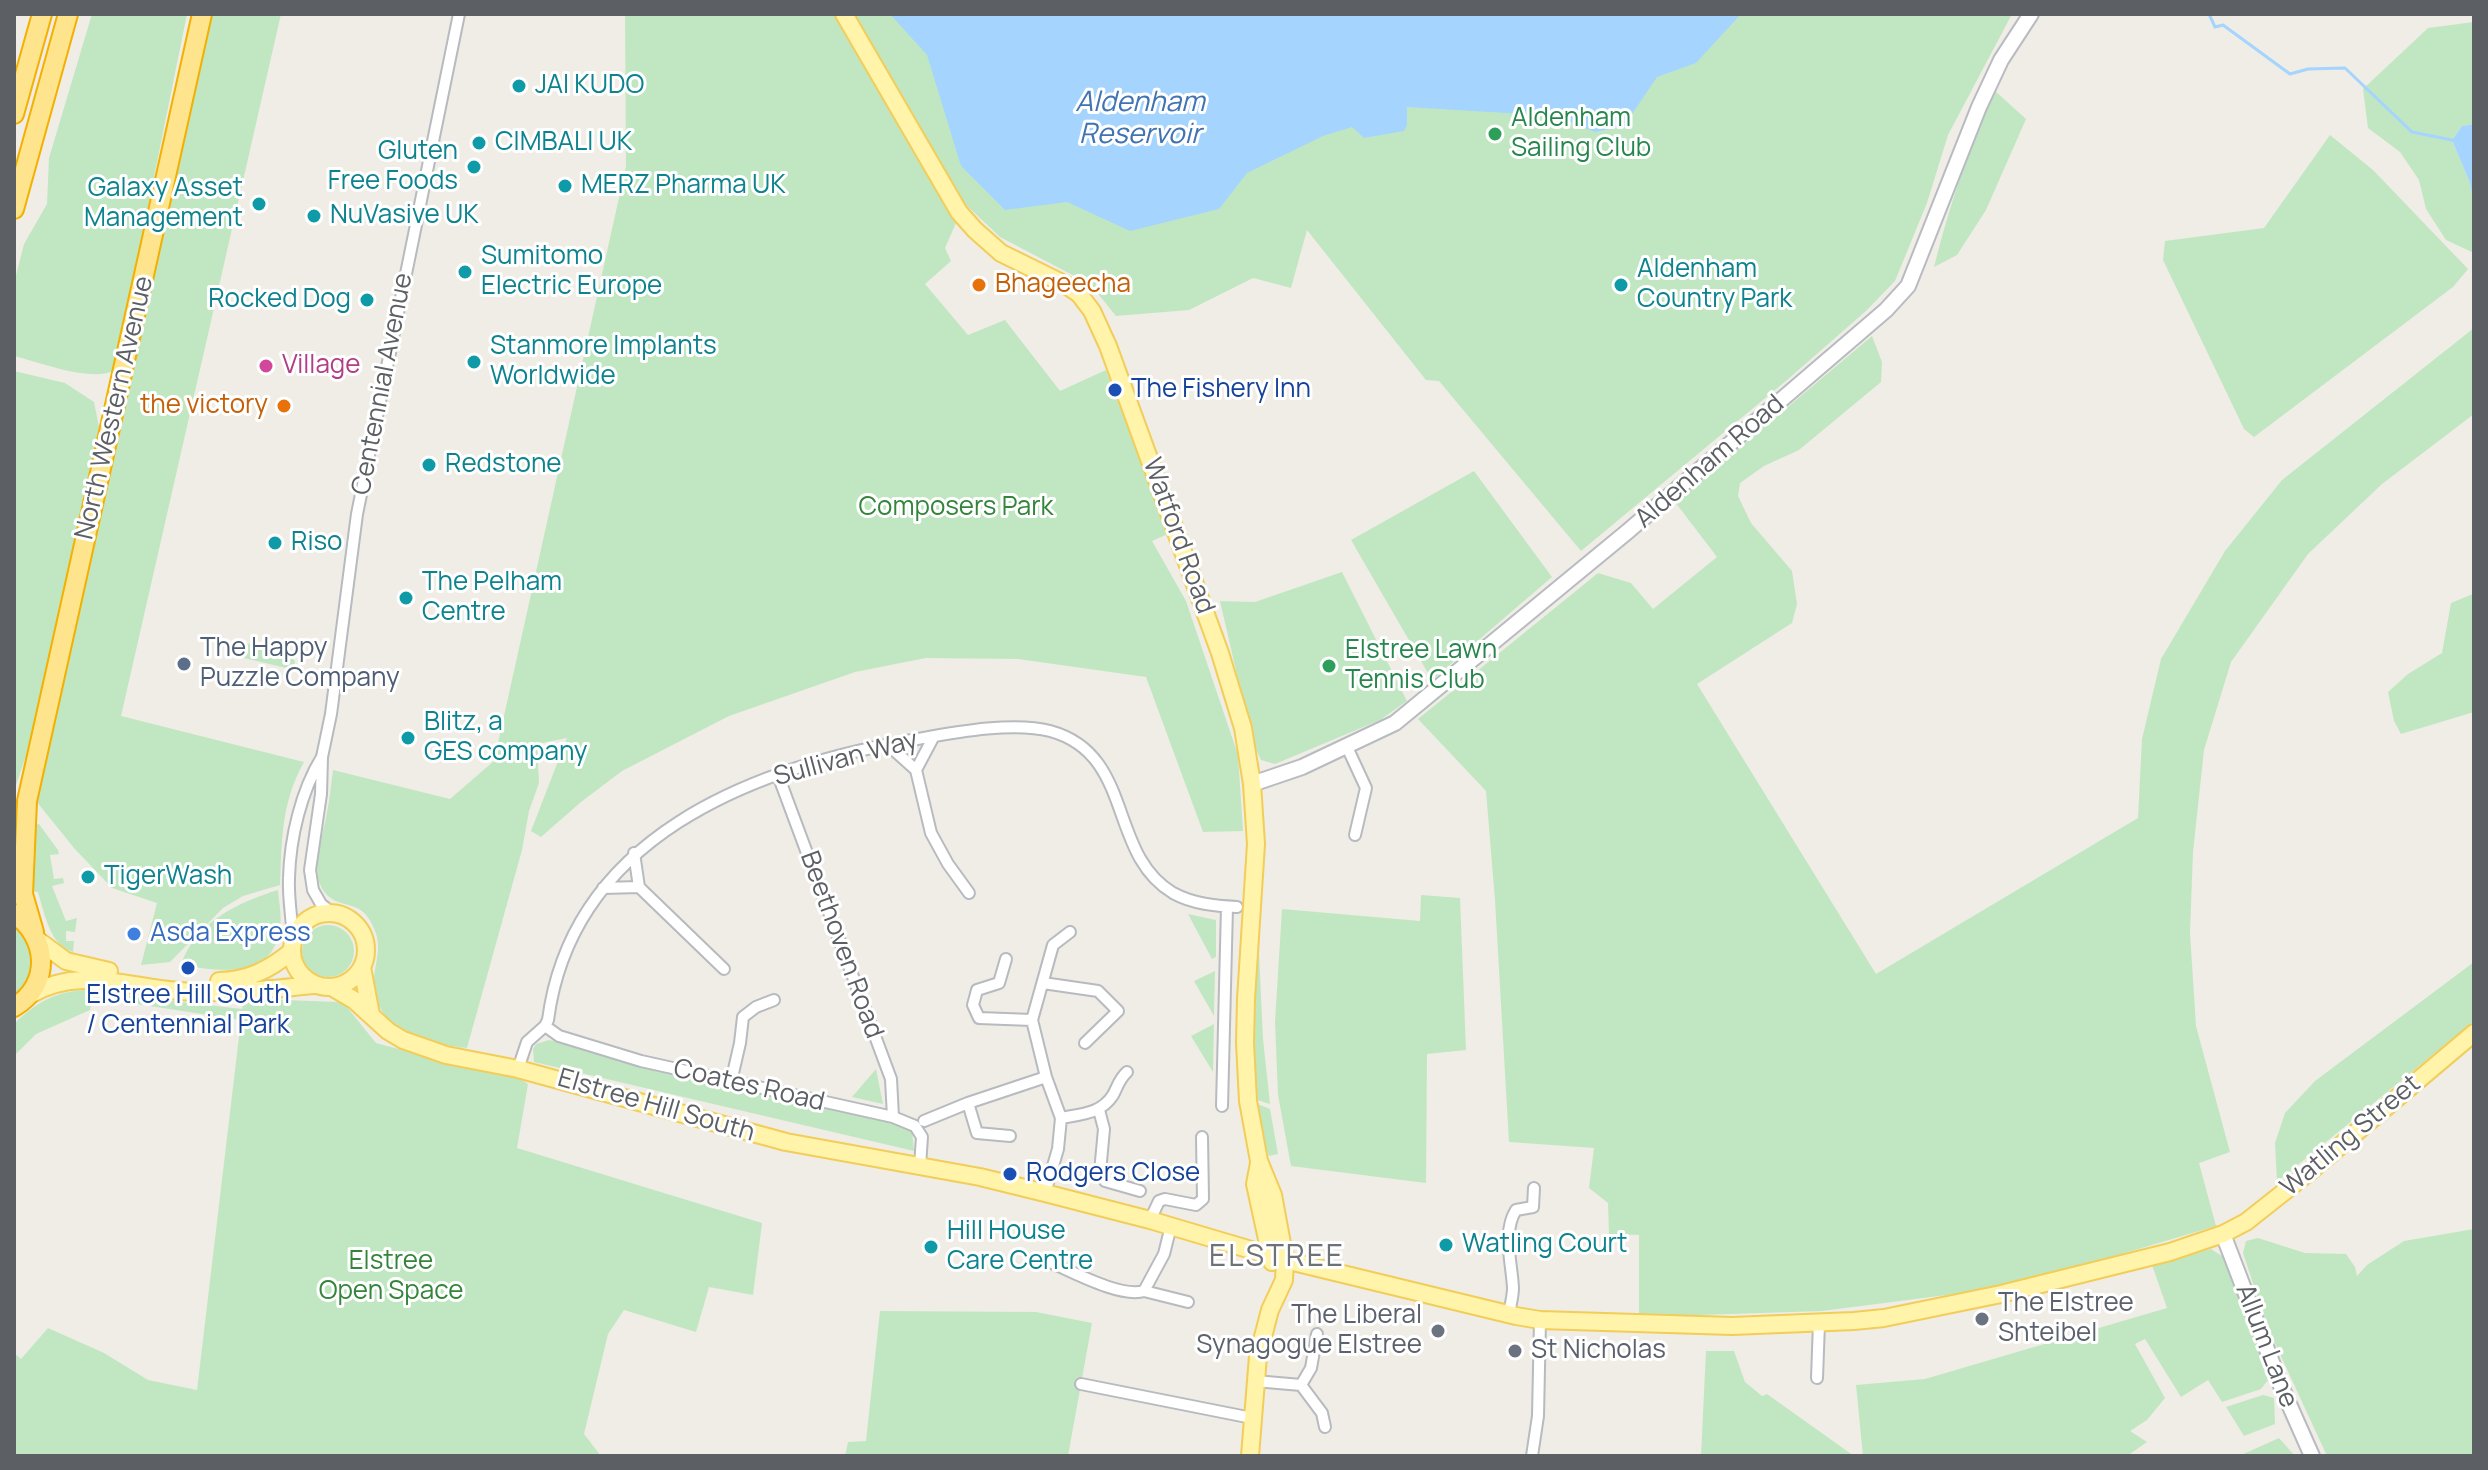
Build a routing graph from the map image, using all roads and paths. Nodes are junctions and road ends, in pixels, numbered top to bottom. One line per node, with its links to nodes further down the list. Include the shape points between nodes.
1 (42, 14): 7 (highway)
2 (68, 14): 8 (highway)
3 (202, 14): 16 (highway, North Western Avenue)
4 (459, 14): 12 (street, Centennial Avenue, via 357,514)
5 (844, 14): 15 (main road, Watford Road, via 945,189 975,230 1001,253 1073,289 1092,311 1220,653 1243,728)
6 (2031, 14): 11 (street, Aldenham Road, via 1979,107 1908,286 1886,310 1395,723)
7 (14, 114)
8 (14, 209)
9 (934, 736): 10 (street, Sullivan Way); 13 (street); 46 (street, Sullivan Way, via 1033,729 1078,743 1105,771 1134,848 1158,881 1195,902 1232,907)
10 (887, 744): 13 (street); 14 (street, Sullivan Way)
11 (1347, 747): 15 (street, Aldenham Road); 18 (street, via 1366,788)
12 (322, 757): 23 (street, Centennial Avenue, via 310,870 313,890); 27 (street, Centennial Avenue, via 305,793 290,864)
13 (916, 770): 22 (street, via 931,833)
14 (778, 775): 19 (street, Sullivan Way, via 692,815); 48 (street, Beethoven Road, via 891,1079)
15 (1252, 784): 53 (main road, Watford Road, via 1256,844 1245,1043)
16 (27, 801): 17 (highway, North Western Avenue); 26 (highway, North Western Avenue, via 23,894)
17 (14, 816)
18 (1355, 835)
19 (634, 853): 20 (street); 21 (street, Sullivan Way)
20 (639, 887): 21 (street); 30 (street)
21 (603, 888): 38 (street, Sullivan Way, via 562,958)
22 (969, 893)
23 (332, 913): 27 (main road, via 307,919); 29 (main road, via 350,919 362,931 367,948)
24 (14, 914): 26 (highway)
25 (1070, 932): 31 (street, via 1053,945)
26 (36, 936): 27 (main road, via 57,957 79,966 204,981 251,977 274,965); 35 (highway, North Western Avenue, via 39,977)
27 (292, 946): 32 (main road, via 298,971)
28 (1006, 959): 37 (street, via 999,983 977,990 973,1005 979,1018)
29 (362, 967): 33 (main road); 36 (main road)
30 (724, 969)
31 (1043, 983): 37 (street); 40 (street, via 1098,991 1118,1011)
32 (314, 985): 33 (main road); 35 (main road, via 178,991 90,978 61,981)
33 (335, 989): 36 (main road, Elstree Hill South)
34 (774, 1000): 44 (street, via 743,1017)
35 (18, 1004)
36 (371, 1015): 41 (main road, Elstree Hill South, via 388,1031 426,1049)
37 (1032, 1020): 43 (street)
38 (545, 1026): 41 (street, Sullivan Way, via 527,1042); 44 (street, Coates Road, via 559,1036 641,1061)
39 (2474, 1033): 62 (main road, Watling Street, via 2308,1173)
40 (1085, 1043)
41 (518, 1069): 54 (main road, Elstree Hill South, via 747,1132)
42 (1127, 1072): 47 (street)
43 (1046, 1077): 45 (street); 49 (street)
44 (731, 1082): 48 (street, Coates Road)
45 (968, 1103): 50 (street); 51 (street, via 977,1133)
46 (1222, 1106)
47 (1099, 1110): 49 (street); 56 (street, via 1104,1129 1100,1172 1105,1181)
48 (893, 1117): 54 (street, Coates Road, via 920,1131)
49 (1061, 1118): 57 (street)
50 (924, 1121)
51 (1010, 1136)
52 (1202, 1137): 60 (street, via 1203,1199 1196,1205 1159,1201)
53 (1259, 1161): 58 (main road, Watford Road); 59 (main road, Watford Road, via 1255,1184)
54 (920, 1166): 57 (main road, Elstree Hill South)
55 (1534, 1188): 69 (street, via 1533,1207 1516,1210 1510,1228)
56 (1140, 1191)
57 (1045, 1193): 60 (main road, Elstree Hill South)
58 (1273, 1195): 64 (main road, Watford Road); 66 (main road)
59 (1260, 1216): 63 (main road, via 1252,1233); 64 (main road, Watford Road)
60 (1150, 1220): 61 (main road, Elstree Hill South)
61 (1171, 1226): 63 (main road, Elstree Hill South); 67 (street, via 1164,1254)
62 (2223, 1234): 72 (main road, Watling Street, via 2001,1294 1884,1318); 82 (street, Allum Lane)
63 (1232, 1245): 64 (main road, Elstree Hill South)
64 (1278, 1258): 66 (main road, Elstree Hill South); 75 (main road, via 1284,1280 1270,1310)
65 (1052, 1263): 67 (street, via 1100,1284)
66 (1304, 1264): 69 (main road, Elstree Hill South)
67 (1140, 1292): 68 (street)
68 (1188, 1302)
69 (1509, 1315): 70 (main road, Elstree Hill South)
70 (1540, 1320): 71 (main road, Elstree Hill South); 81 (street)
71 (1585, 1321): 72 (main road, Watling Street)
72 (1819, 1323): 74 (street)
73 (1317, 1334): 77 (street, via 1311,1368)
74 (1817, 1378)
75 (1255, 1381): 77 (street); 78 (main road)
76 (1081, 1384): 78 (street)
77 (1301, 1385): 79 (street, via 1322,1413)
78 (1252, 1418): 80 (main road)
79 (1325, 1427)
80 (1250, 1456)
81 (1532, 1456)
82 (2312, 1456)

